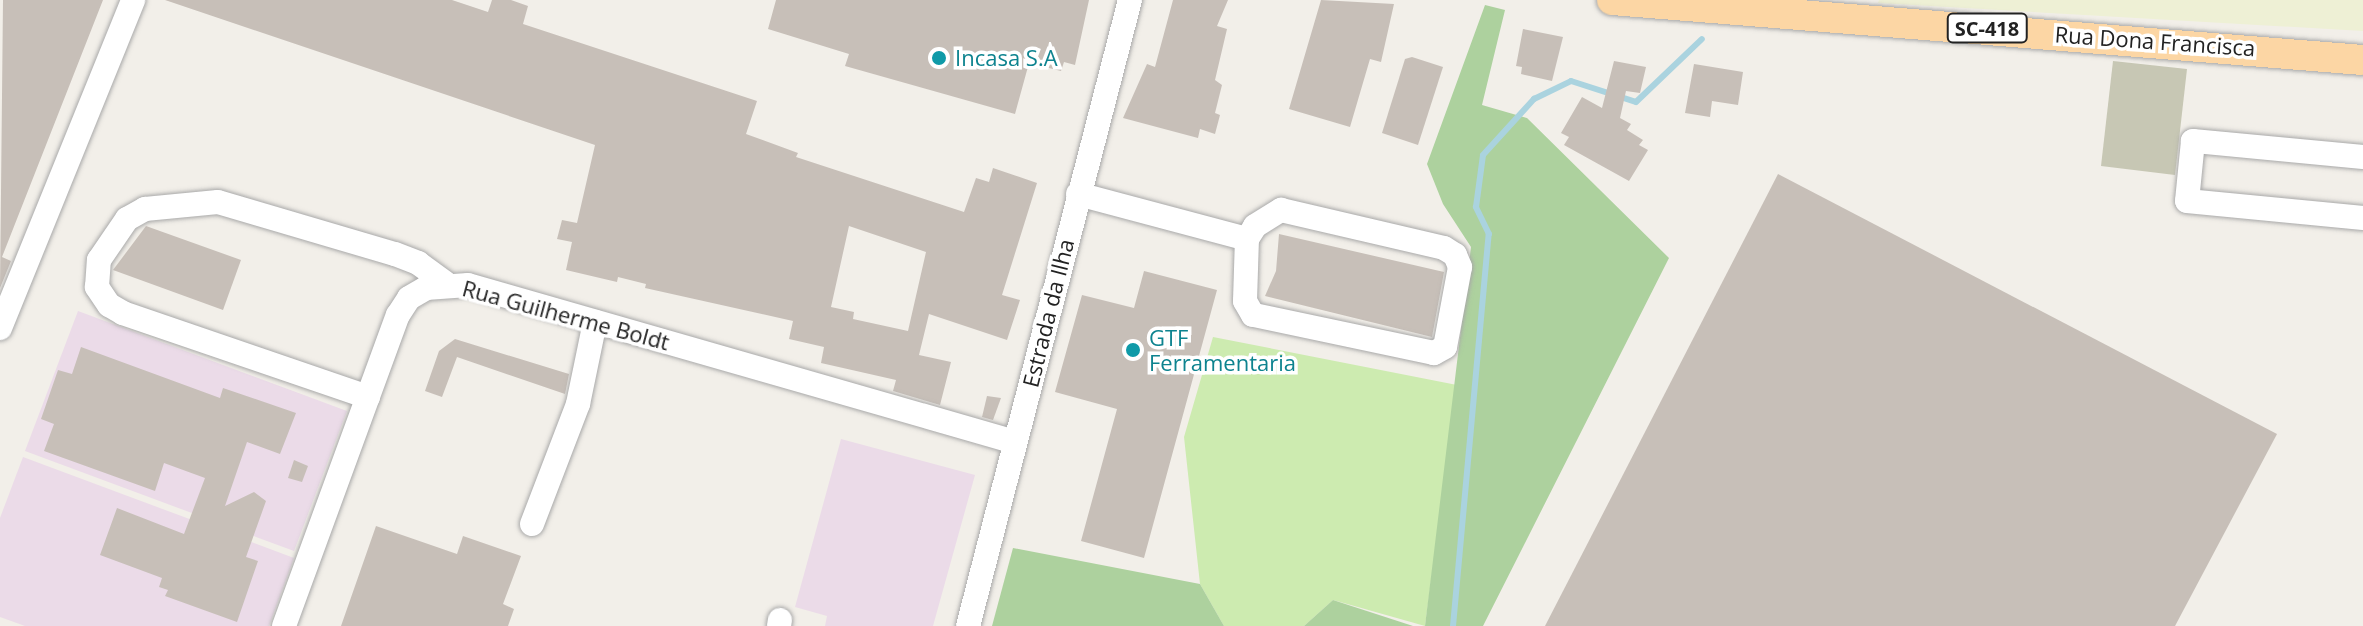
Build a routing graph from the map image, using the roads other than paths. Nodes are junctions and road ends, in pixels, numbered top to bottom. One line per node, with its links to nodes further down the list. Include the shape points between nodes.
1 (133, 0): 11 (street)
2 (1130, 0): 6 (street, Estrada da Ilha)
3 (1612, 0): 4 (main road, Rua Dona Francisca / SC-418)
4 (2363, 60)
5 (2363, 155): 7 (street, via 2193,141 2187,201)
6 (1078, 194): 8 (street); 13 (street, Estrada da Ilha)
7 (2363, 218)
8 (1247, 239): 8 (street, via 1245,301 1253,315 1434,353 1445,347 1460,267 1444,248 1281,210 1255,226)
9 (447, 284): 10 (street, Rua Guilherme Boldt, via 468,285); 12 (street, Rua Guilherme Boldt, via 409,298); 12 (street, via 395,254 218,202 145,209 127,219 99,260 97,287 109,305 123,313)
10 (595, 322): 13 (street, Rua Guilherme Boldt); 14 (street, via 578,404)
11 (0, 328)
12 (368, 397): 15 (street, Rua Guilherme Boldt)
13 (1015, 442): 16 (street, Estrada da Ilha)
14 (532, 524)
15 (284, 626)
16 (968, 626)

